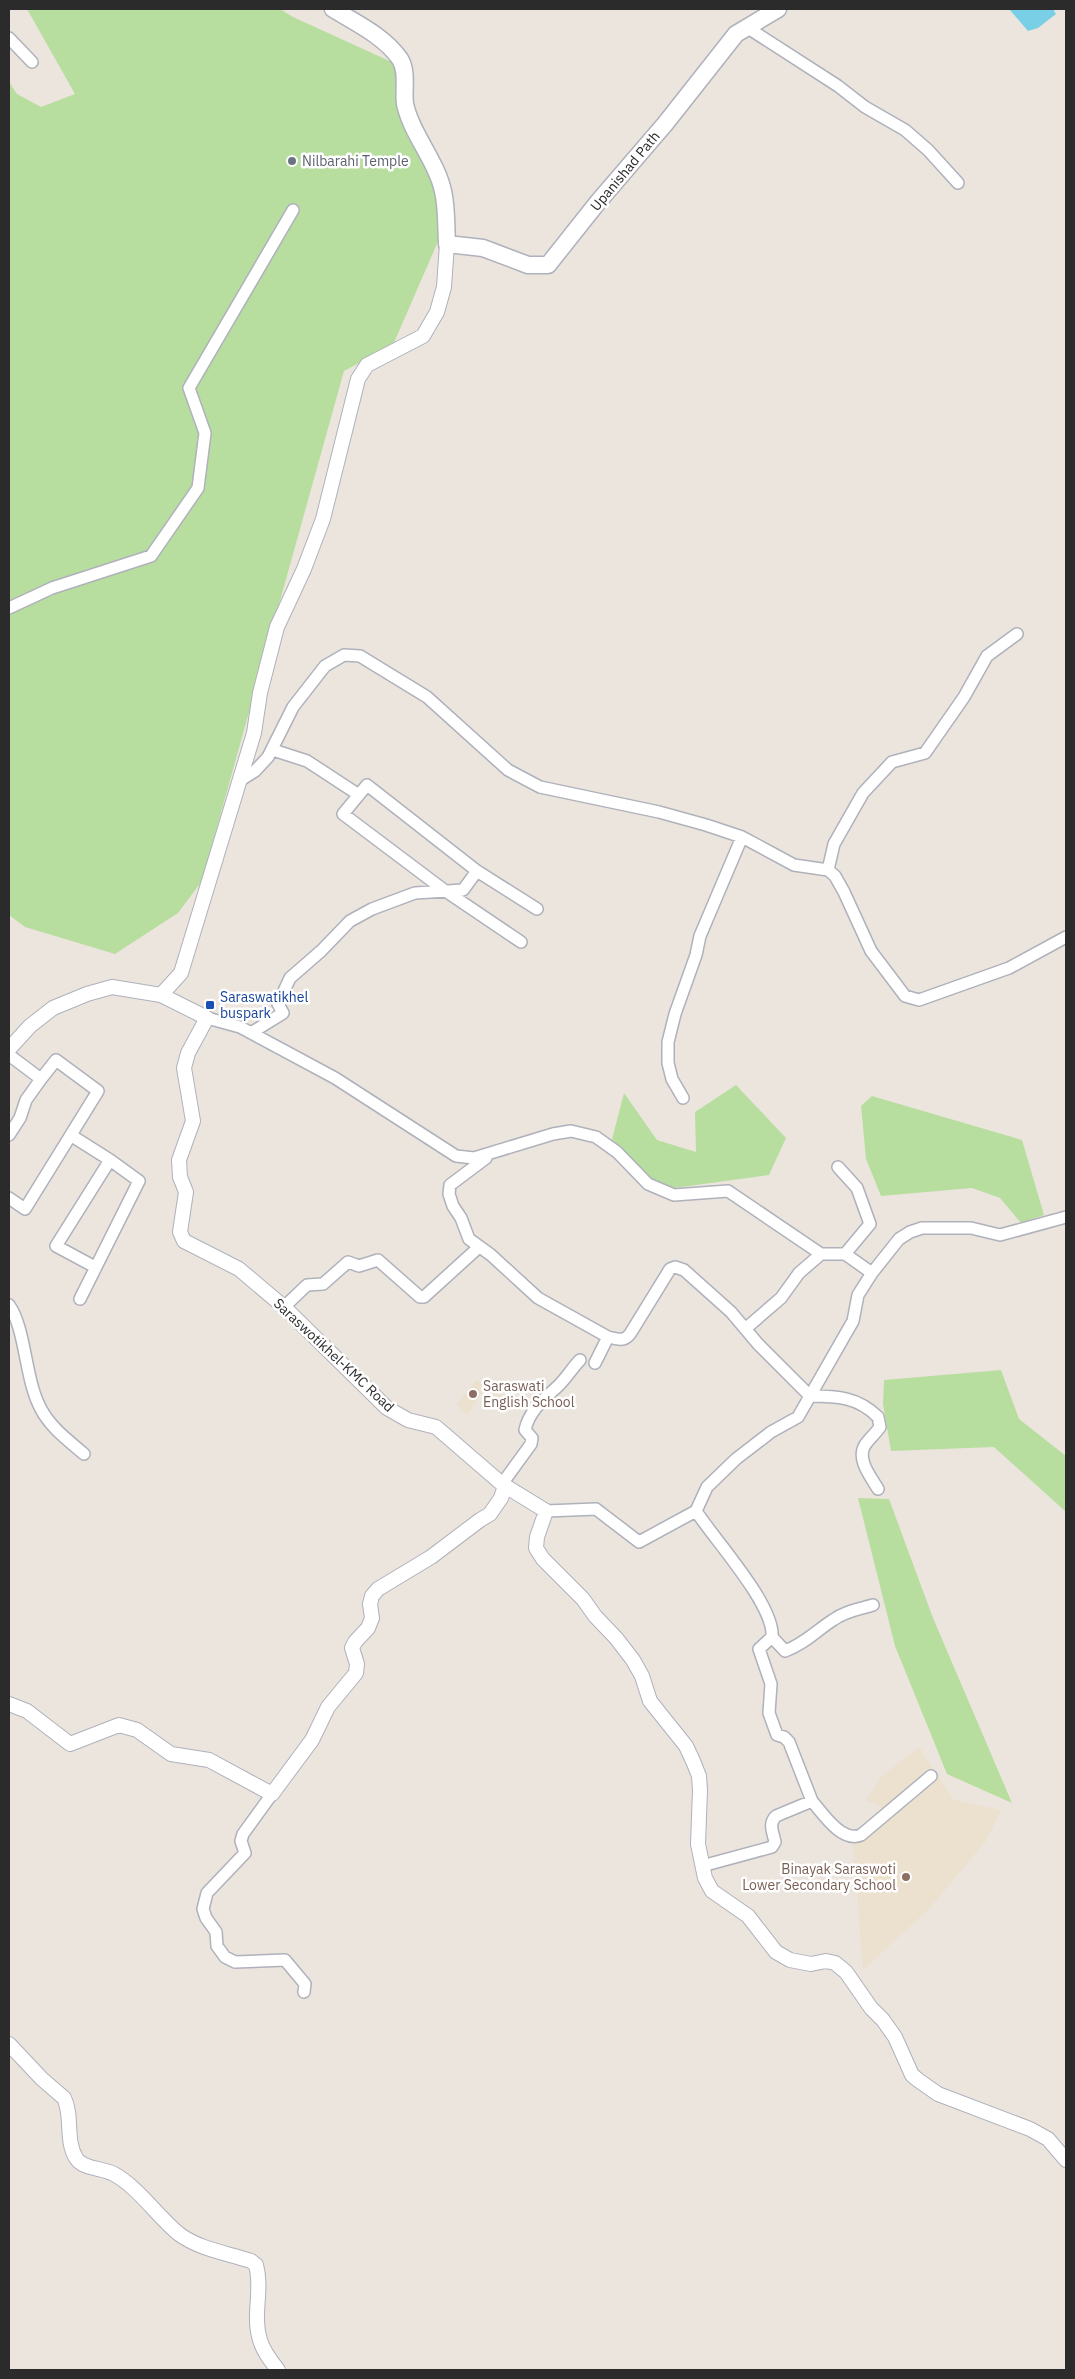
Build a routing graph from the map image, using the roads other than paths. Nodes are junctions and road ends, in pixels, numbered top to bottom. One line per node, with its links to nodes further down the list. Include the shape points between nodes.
1 (333, 9): 8 (main road, via 379,37 401,60 405,102 412,126 443,190)
2 (778, 9): 3 (main road, Upanishad Path)
3 (748, 28): 6 (street, via 865,107 905,130); 8 (main road, Upanishad Path, via 736,34 548,265 528,265 483,248)
4 (9, 38): 5 (street)
5 (32, 62)
6 (958, 183)
7 (293, 210): 9 (street, via 189,388 205,433 198,488 151,556 52,588)
8 (447, 244): 12 (street, via 444,287 437,312 423,336 367,365 358,379 323,519 277,627 260,693 254,734)
9 (9, 608)
10 (1017, 634): 15 (street, via 986,656 964,697 925,753 892,762 863,793 834,844)
11 (273, 750): 12 (street, via 255,771); 13 (street, via 307,761); 14 (street, via 293,707 325,666 344,655 360,656 427,697 508,770 540,787 659,812)
12 (239, 781): 21 (street, via 181,972)
13 (359, 795): 16 (street, via 367,785); 17 (street, via 343,814)
14 (742, 837): 15 (street, via 794,865); 27 (street, via 700,936 670,1033 668,1063 672,1079)
15 (828, 870): 19 (street, via 844,892 871,950 905,996 919,1000 1010,968)
16 (477, 871): 17 (street, via 463,890); 18 (street)
17 (444, 890): 20 (street); 23 (street, via 415,893 350,921 321,952 290,978 278,1004 283,1013)
18 (537, 909)
19 (1066, 937)
20 (521, 942)
21 (161, 996): 22 (street); 24 (street, via 112,987 87,994 53,1008 30,1026)
22 (207, 1018): 23 (street); 42 (street, Saraswotikhel-KMC Road, via 188,1053 184,1068 193,1121 179,1160 180,1177 186,1192 180,1232 184,1241 239,1269)
23 (251, 1033): 30 (street, via 335,1078 456,1156 474,1158)
24 (9, 1049)
25 (9, 1056): 26 (street)
26 (41, 1079): 28 (street, via 26,1100); 29 (street, via 56,1060 98,1091)
27 (683, 1098)
28 (9, 1135)
29 (72, 1136): 31 (street); 33 (street, via 25,1209)
30 (487, 1154): 35 (street, via 486,1159 450,1185 449,1194 467,1236); 36 (street, via 571,1131 596,1137 618,1152 648,1184 674,1195 728,1191)
31 (110, 1160): 38 (street, via 139,1181); 38 (street, via 56,1246)
32 (838, 1167): 37 (street, via 857,1188 870,1224)
33 (9, 1198)
34 (1066, 1217): 39 (street, via 1000,1235 971,1228 922,1228 899,1239)
35 (479, 1247): 42 (street, via 424,1297 420,1297 378,1260 359,1266 348,1262 323,1284 307,1285); 44 (street, via 538,1298)
36 (821, 1254): 37 (street); 43 (street, via 799,1273 781,1298)
37 (845, 1254): 39 (street)
38 (95, 1267): 40 (street)
39 (872, 1273): 47 (street, via 858,1295 853,1321)
40 (80, 1299)
41 (9, 1305): 48 (street, via 41,1410 58,1431)
42 (284, 1308): 49 (street, Saraswotikhel-KMC Road, via 387,1408 408,1420 436,1428)
43 (745, 1329): 44 (street, via 691,1276 674,1267 627,1339); 47 (street)
44 (608, 1337): 46 (street)
45 (580, 1360): 49 (street, via 537,1406 525,1430 532,1438 531,1444)
46 (595, 1363)
47 (810, 1396): 50 (street, via 841,1396 858,1402 878,1417 880,1427 864,1446 862,1457); 52 (street, via 798,1417 771,1432 707,1487)
48 (84, 1454)
49 (503, 1485): 51 (street, Saraswotikhel-KMC Road); 57 (street, via 500,1498 490,1514 431,1557 386,1583 372,1596 372,1618 352,1648 356,1673 328,1707 312,1740)
50 (878, 1489)
51 (546, 1511): 52 (street, via 596,1509 639,1542); 59 (street, via 536,1548 633,1660 650,1701 686,1746 693,1760 699,1776 698,1844)
52 (696, 1512): 54 (street, via 755,1592 767,1616)
53 (873, 1605): 54 (street, via 833,1620 802,1645 785,1652)
54 (772, 1637): 58 (street, via 759,1650 771,1684 769,1713 777,1735 789,1742)
55 (9, 1704): 57 (street, via 26,1711 70,1744 119,1726 136,1730 171,1754 209,1760)
56 (931, 1776): 58 (street, via 856,1837 849,1836 830,1822)
57 (272, 1794): 60 (street, via 243,1834 241,1841 245,1853 207,1893 203,1909 216,1932 217,1946 225,1956 234,1962 247,1963 286,1960 305,1984)
58 (812, 1801): 59 (street, via 773,1820 775,1842 772,1847)
59 (702, 1866): 62 (street, via 712,1891 748,1916 776,1952 790,1960 812,1964 835,1963 846,1972 895,2037 912,2075 918,2080 938,2094 1030,2129 1048,2139)
60 (304, 1992)
61 (9, 2044): 63 (street, via 64,2098 70,2140 80,2162 122,2179 180,2234 196,2244 256,2265 260,2287 257,2329 260,2342)
62 (1066, 2160)
63 (278, 2370)

